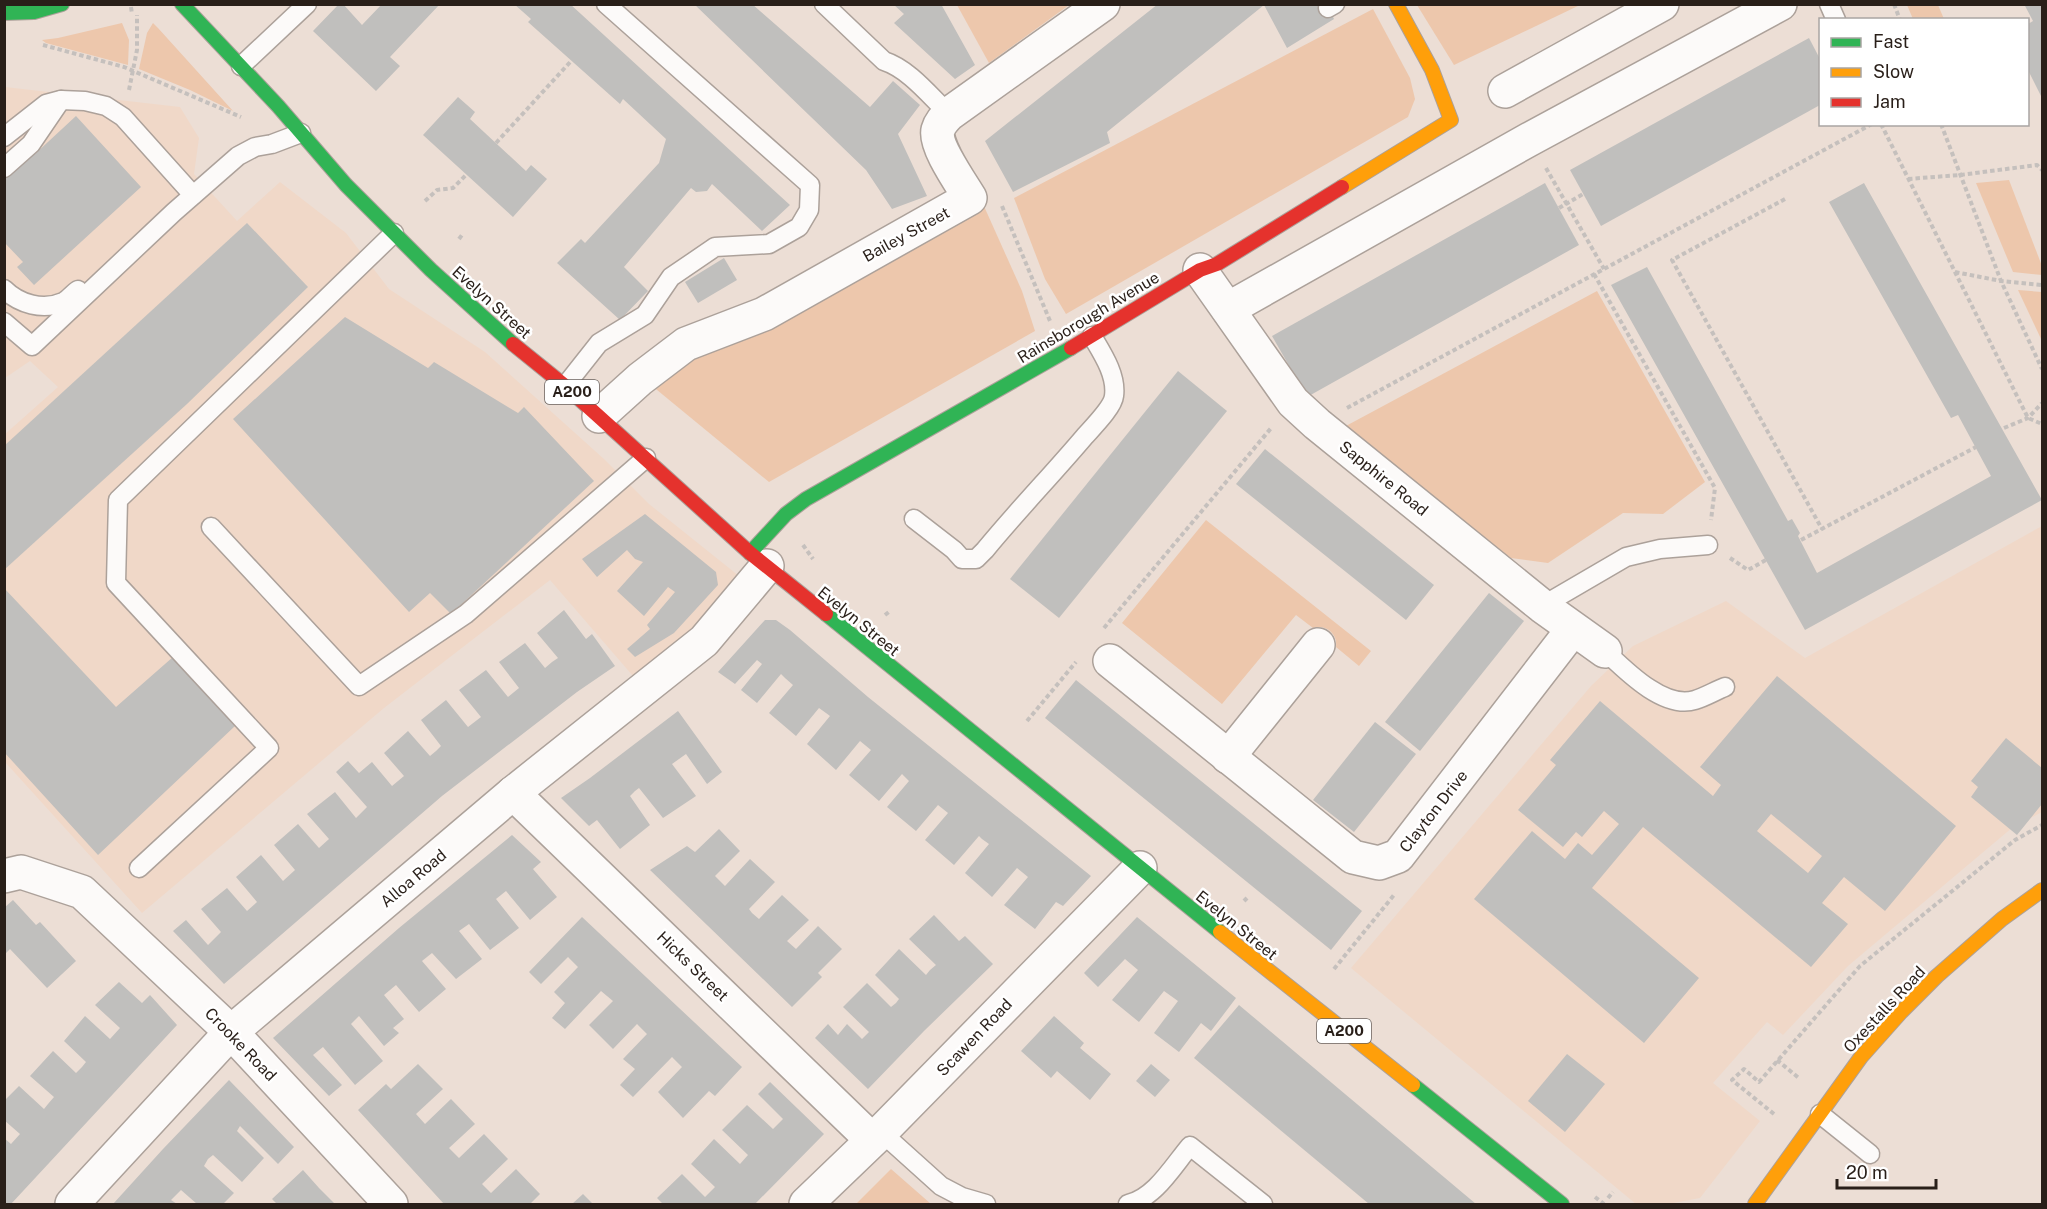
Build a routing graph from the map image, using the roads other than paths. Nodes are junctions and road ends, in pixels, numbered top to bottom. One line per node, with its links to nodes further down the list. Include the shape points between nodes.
1 (63, 4): 11 (main road, via 46,10)
2 (307, 4): 13 (lane)
3 (606, 4): 30 (lane, via 810,185 809,210 800,226 769,244 715,247 671,277 645,315 599,343)
4 (824, 4): 16 (lane, via 884,61 893,63)
5 (1103, 4): 16 (street)
6 (1396, 4): 25 (main road, Rainsborough Avenue, via 1432,70 1451,120 1217,264)
7 (1662, 4): 14 (street)
8 (1780, 4): 27 (street)
9 (1829, 4): 12 (lane)
10 (179, 5): 13 (main road, Evelyn Street / A200)
11 (4, 13)
12 (1835, 18)
13 (241, 66): 19 (main road, Evelyn Street / A200)
14 (1505, 91)
15 (61, 100): 18 (lane, via 46,104); 21 (lane, via 31,144); 22 (lane, via 106,106 123,117)
16 (949, 114): 31 (street, Bailey Street, via 937,132 939,144 970,198 764,314 686,344)
17 (4, 118): 18 (lane)
18 (24, 121): 20 (lane)
19 (301, 133): 22 (lane, via 238,156); 23 (main road, Evelyn Street / A200)
20 (4, 137)
21 (4, 168)
22 (193, 195): 24 (lane)
23 (394, 232): 30 (main road, Evelyn Street / A200, via 473,308); 45 (lane, via 118,500 116,583 269,748)
24 (133, 251): 26 (lane, via 64,302 28,304); 28 (lane, via 32,346)
25 (1200, 270): 27 (street, Sapphire Road); 29 (main road, Rainsborough Avenue)
26 (4, 289)
27 (1228, 309): 37 (street, Sapphire Road, via 1293,402)
28 (4, 322)
29 (1092, 336): 33 (lane, via 1111,373 1114,398 976,559 962,559); 36 (main road, Rainsborough Avenue, via 806,499 786,514)
30 (565, 386): 31 (main road, Evelyn Street / A200)
31 (599, 416): 32 (main road, Evelyn Street / A200)
32 (646, 458): 34 (lane, via 466,614 358,686); 36 (main road, Evelyn Street / A200)
33 (914, 519)
34 (211, 527)
35 (1708, 545): 37 (lane, via 1626,557)
36 (759, 559): 44 (street, Alloa Road, via 704,641); 46 (main road, Evelyn Street / A200)
37 (1542, 606): 38 (street, Sapphire Road)
38 (1574, 629): 40 (street, Sapphire Road); 43 (street, Clayton Drive, via 1398,856 1379,863 1353,856)
39 (1318, 645): 43 (street)
40 (1605, 651): 42 (lane, via 1636,680 1667,699 1693,701)
41 (1095, 659): 43 (street, Clayton Drive)
42 (1725, 687)
43 (1228, 757)
44 (513, 793): 49 (street, Alloa Road); 51 (street, Hicks Street)
45 (139, 868)
46 (1140, 868): 51 (street, Scawen Road); 53 (main road, Evelyn Street / A200)
47 (4, 876): 49 (street, Crooke Road, via 21,872 82,892)
48 (2043, 890): 50 (main road, Oxestalls Road, via 2002,919 1901,1012 1867,1049)
49 (231, 1032): 54 (street, Alloa Road); 55 (street, Crooke Road)
50 (1820, 1114): 52 (lane); 60 (main road, Oxestalls Road)
51 (877, 1136): 56 (street, Scawen Road); 57 (lane, via 941,1186)
52 (1870, 1154)
53 (1550, 1201)
54 (72, 1204)
55 (391, 1204)
56 (806, 1204)
57 (986, 1204)
58 (1128, 1204): 59 (lane, via 1149,1194 1190,1146)
59 (1263, 1204)
60 (1755, 1204)

